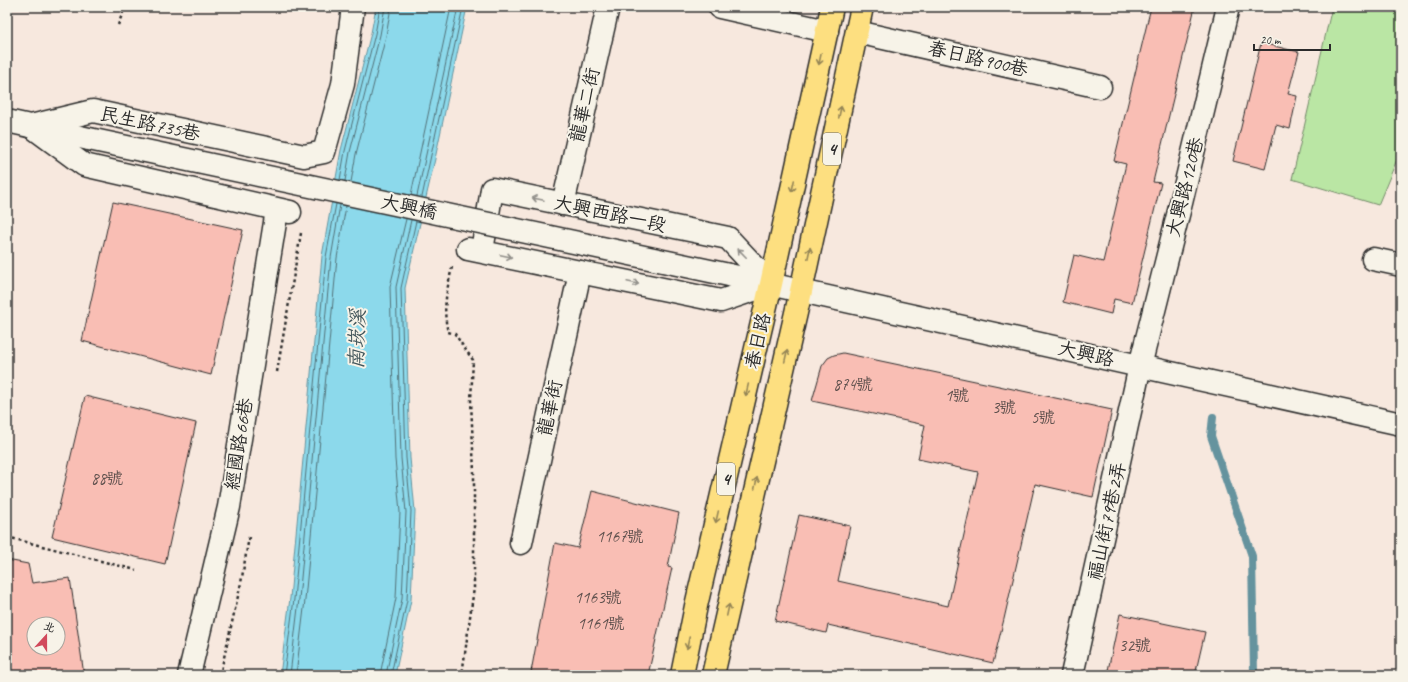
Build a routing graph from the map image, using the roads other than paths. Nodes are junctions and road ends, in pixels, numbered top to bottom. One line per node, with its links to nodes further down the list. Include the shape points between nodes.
1 (353, 7): 11 (street, 民生路735巷, via 343,84 324,152 304,156 93,111)
2 (608, 7): 12 (street, 龍華二街)
3 (720, 7): 7 (street)
4 (832, 7): 7 (main road, 春日路 / 4)
5 (862, 7): 8 (main road, 春日路 / 4)
6 (1228, 7): 18 (street, 大興路120巷)
7 (827, 31): 16 (main road, 春日路 / 4, one-way to 16)
8 (857, 32): 9 (street, 春日路900巷); 17 (main road, 春日路 / 4, one-way to 8)
9 (1100, 87)
10 (7, 121): 11 (street)
11 (31, 126): 16 (street, 大興橋, bridge); 21 (street, 經國路66巷, via 84,165 283,211 229,506)
12 (563, 204): 15 (street, 大興西路一段, one-way to 15, via 492,189 468,253); 16 (street, 大興西路一段, one-way to 12, via 728,238)
13 (1373, 259): 14 (street)
14 (1401, 265)
15 (580, 272): 16 (street, one-way to 16, via 721,301); 20 (street, 龍華街)
16 (771, 284): 17 (street, 大興路); 22 (main road, 春日路 / 4, one-way to 22)
17 (801, 291): 18 (street, 大興路); 23 (main road, 春日路 / 4, one-way to 17)
18 (1140, 366): 19 (street, 大興路); 24 (street, 福山街79巷2弄)
19 (1401, 424)
20 (521, 543)
21 (189, 675)
22 (682, 675)
23 (713, 675)
24 (1072, 675)

